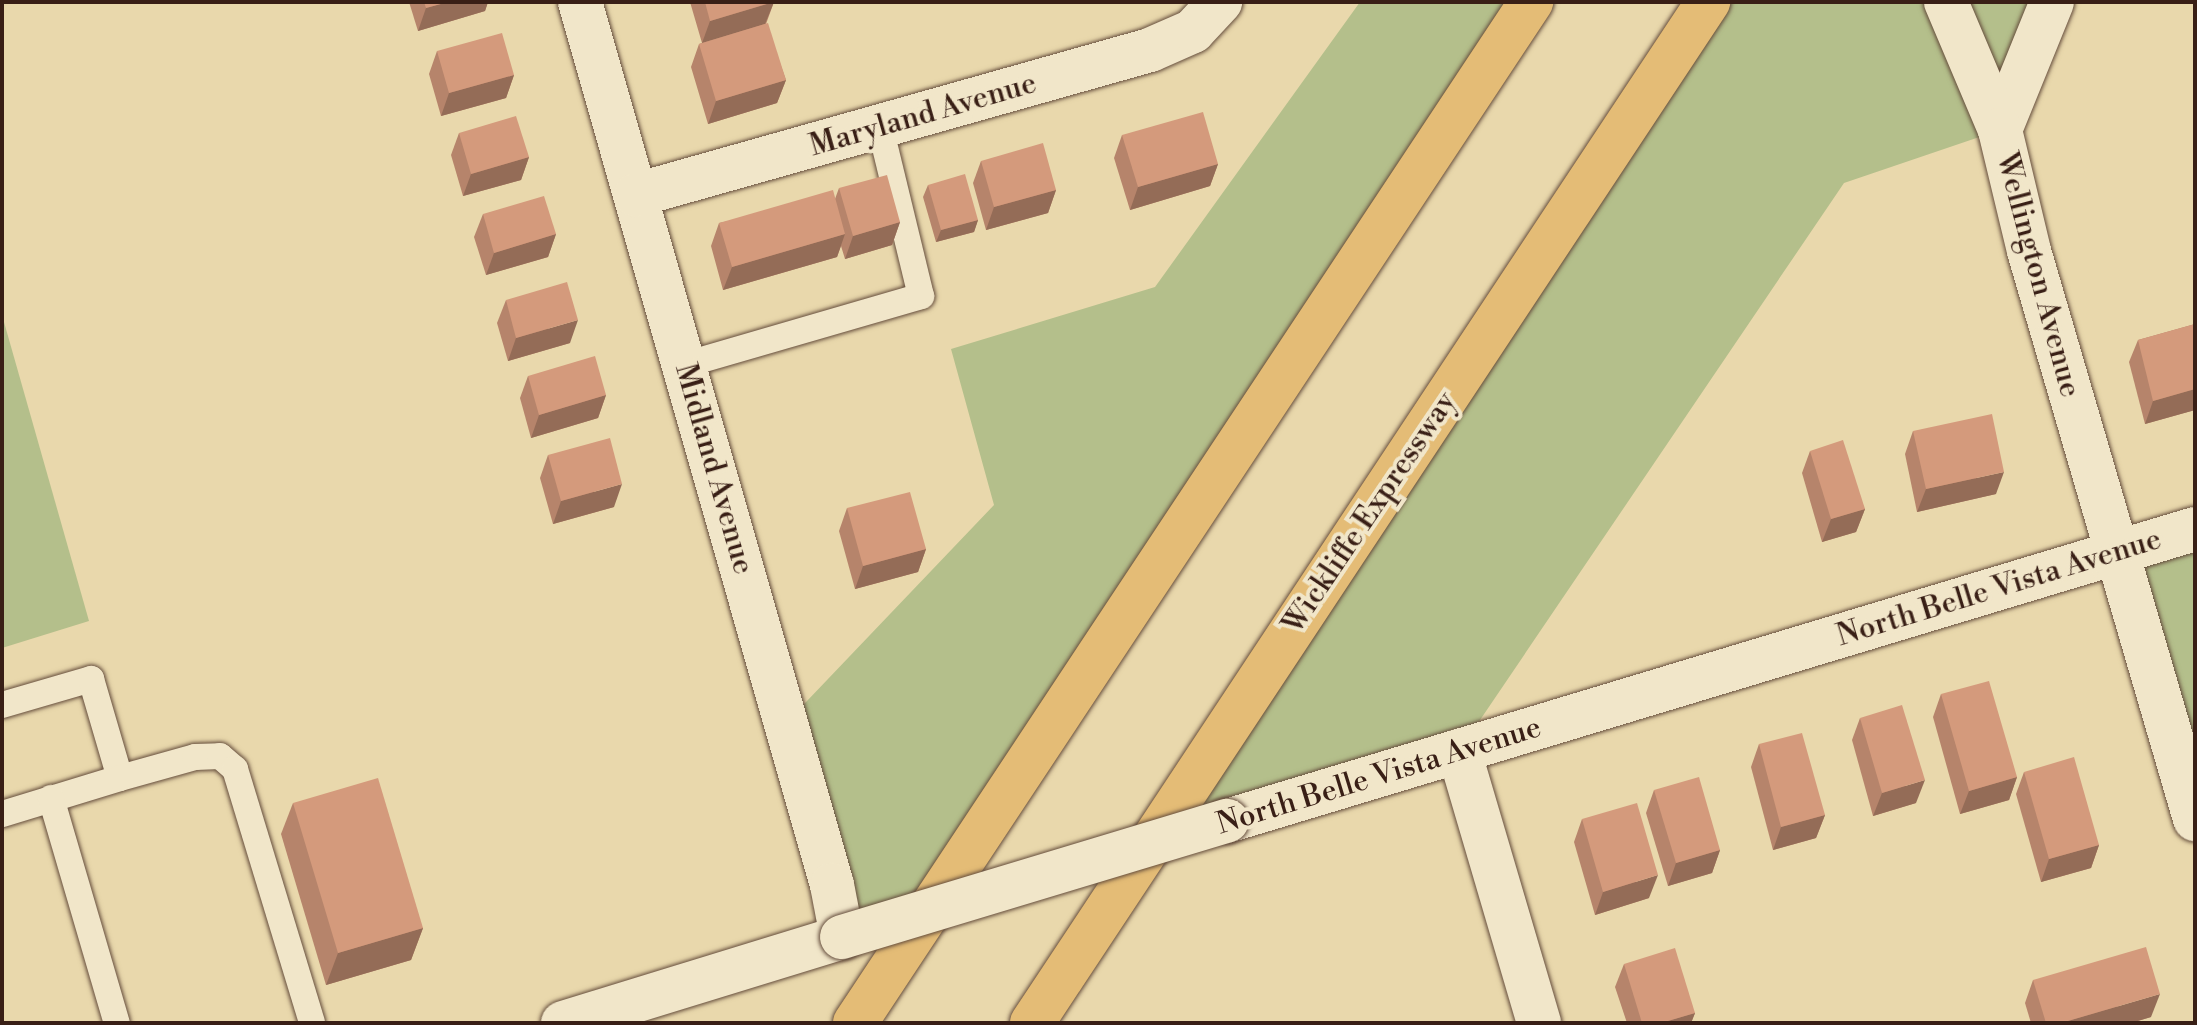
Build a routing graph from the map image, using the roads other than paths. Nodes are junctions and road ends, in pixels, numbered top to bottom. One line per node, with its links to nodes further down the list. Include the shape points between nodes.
1 (580, 2): 9 (street, Midland Avenue)
2 (1531, 2): 23 (highway)
3 (1708, 2): 24 (highway, Wickliffe Expressway)
4 (1946, 2): 8 (street, Wellington Avenue)
5 (2052, 2): 8 (street)
6 (1212, 12): 7 (street, Maryland Avenue, via 1150,50)
7 (880, 127): 9 (street, Maryland Avenue); 10 (lane, via 921,296)
8 (2000, 130): 12 (street, Wellington Avenue)
9 (636, 195): 10 (street, Midland Avenue)
10 (684, 365): 19 (street, Midland Avenue, via 832,885)
11 (2195, 529): 12 (street, North Belle Vista Avenue)
12 (2116, 553): 14 (street, North Belle Vista Avenue); 18 (street, Wellington Avenue)
13 (2, 705): 15 (lane, via 91,679)
14 (1459, 751): 19 (street, North Belle Vista Avenue, bridge); 25 (street)
15 (120, 778): 16 (lane); 21 (lane, via 195,757 220,756 235,769)
16 (51, 798): 17 (lane); 20 (lane)
17 (2, 814)
18 (2195, 819)
19 (842, 937): 22 (street, North Belle Vista Avenue)
20 (117, 1023)
21 (312, 1023)
22 (563, 1023)
23 (855, 1023)
24 (1032, 1023)
25 (1539, 1023)

